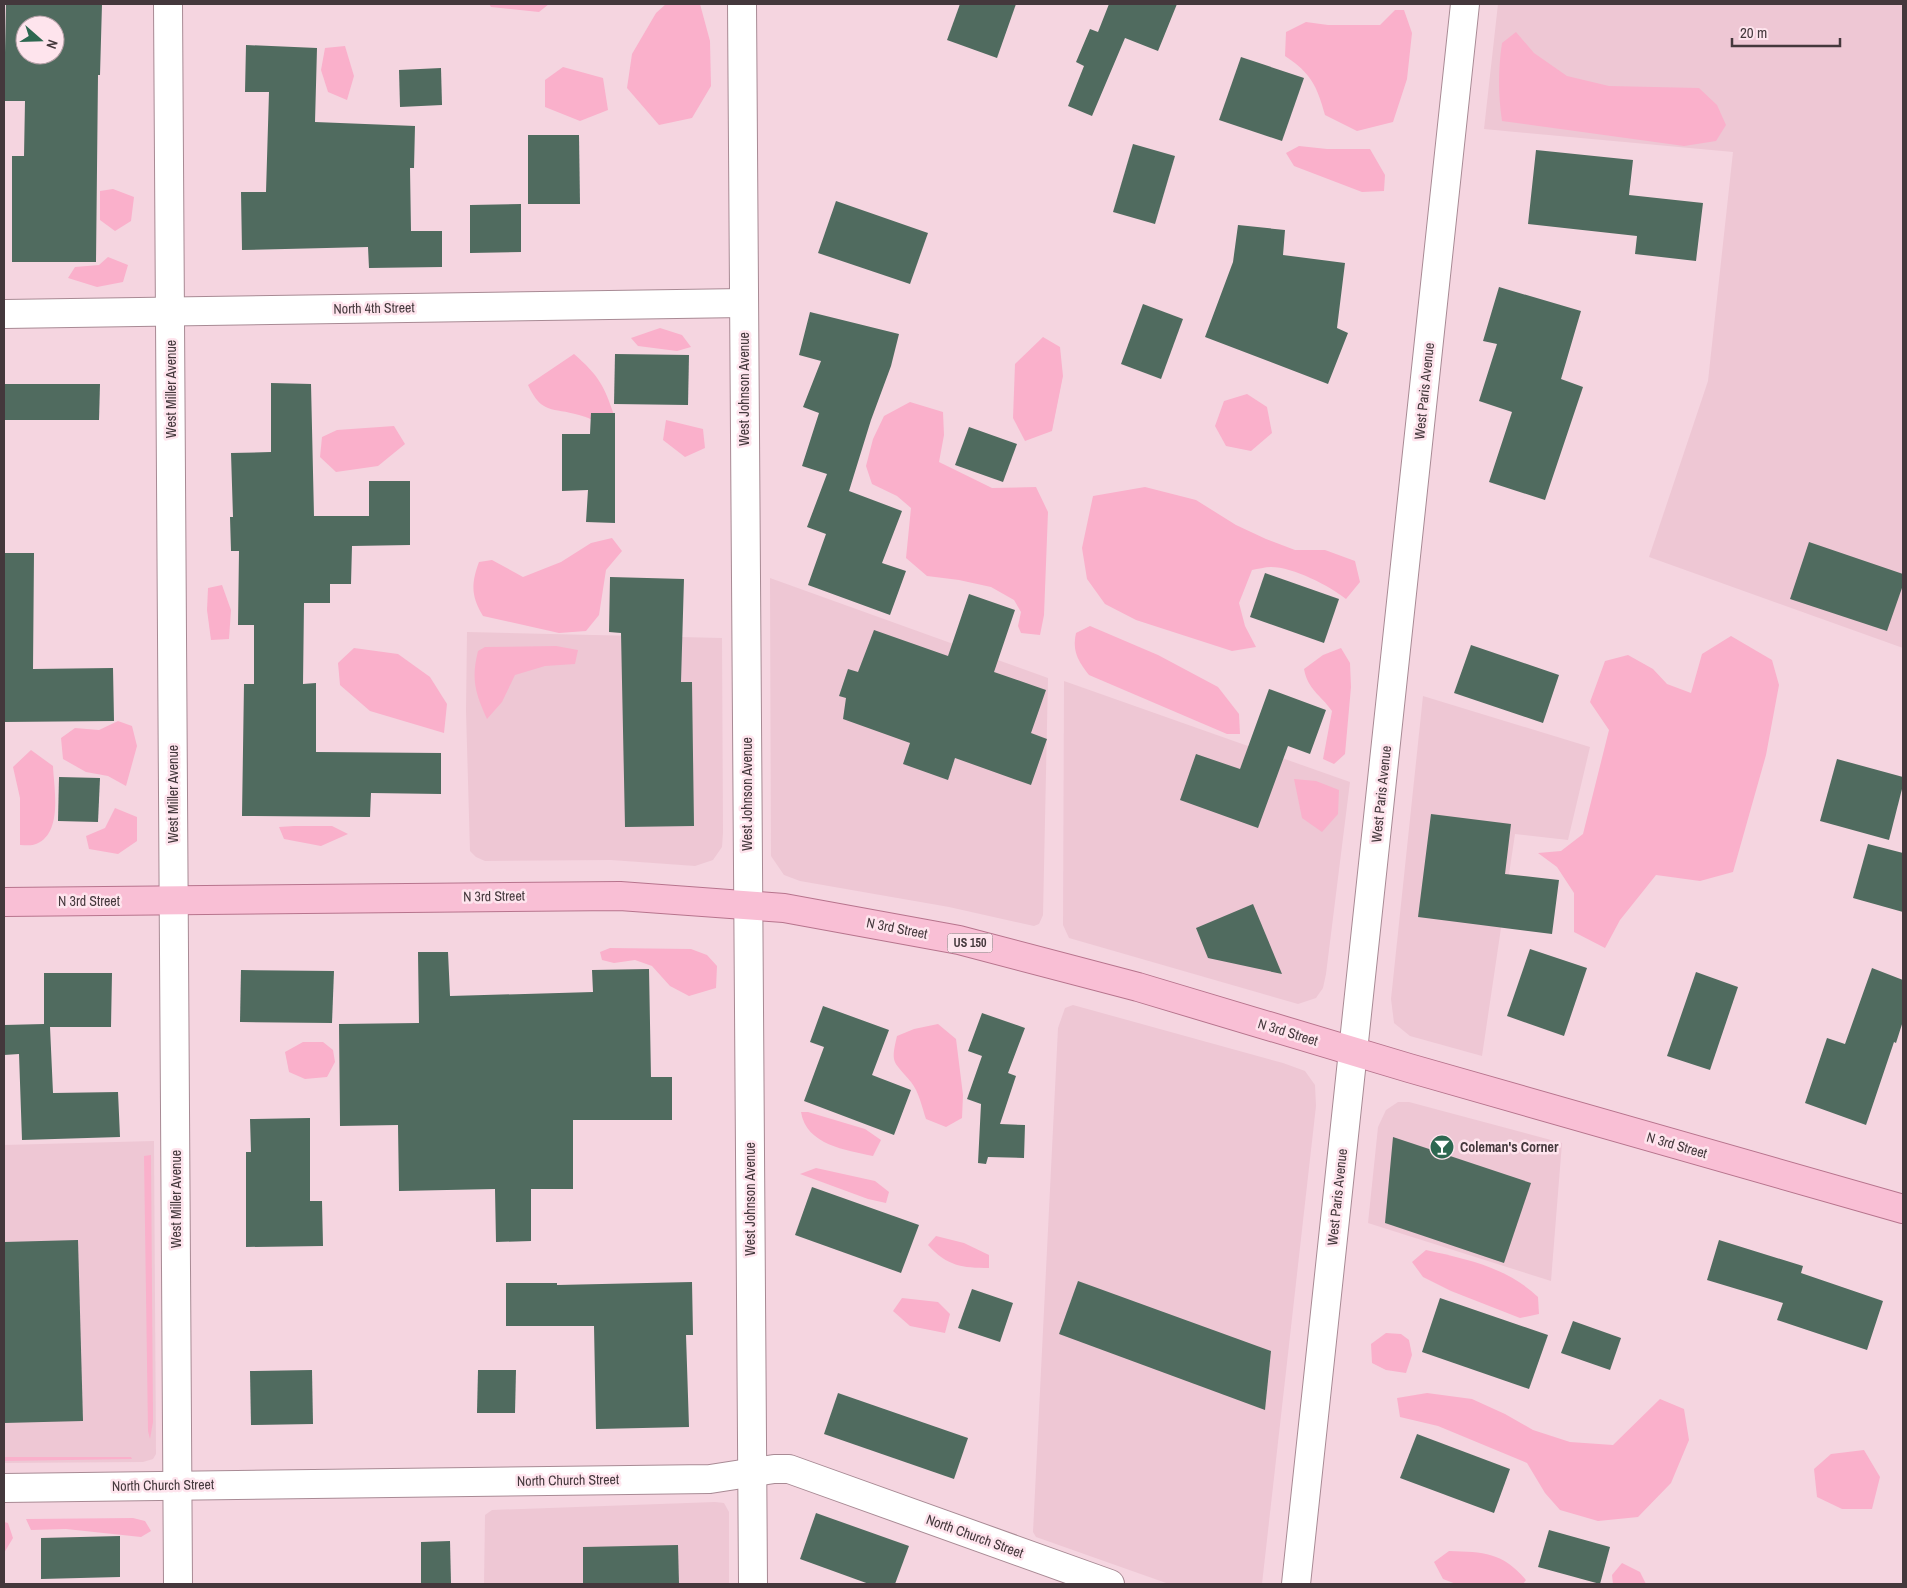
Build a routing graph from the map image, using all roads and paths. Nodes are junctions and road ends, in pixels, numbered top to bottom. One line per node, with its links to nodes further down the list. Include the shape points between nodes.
1 (168, 4): 5 (street, West Miller Avenue)
2 (742, 4): 4 (street, West Johnson Avenue)
3 (1465, 4): 10 (street, West Paris Avenue)
4 (744, 303): 5 (street, North 4th Street); 9 (street, West Johnson Avenue)
5 (170, 311): 6 (street, North 4th Street); 7 (street, West Miller Avenue)
6 (4, 314)
7 (174, 901): 8 (main road, N 3rd Street / US 150); 9 (main road, N 3rd Street / US 150, via 620,896); 13 (street, West Miller Avenue)
8 (4, 902)
9 (748, 905): 10 (main road, N 3rd Street / US 150, via 794,909 959,940 1138,987); 12 (street, West Johnson Avenue)
10 (1352, 1051): 11 (main road, N 3rd Street / US 150); 18 (street, West Paris Avenue)
11 (1903, 1209)
12 (752, 1472): 13 (street, North Church Street, via 710,1479); 16 (street, West Johnson Avenue); 17 (street, North Church Street, via 789,1469)
13 (178, 1484): 14 (street, North Church Street); 15 (street, West Miller Avenue)
14 (4, 1488)
15 (178, 1584)
16 (753, 1584)
17 (1110, 1584)
18 (1296, 1584)

